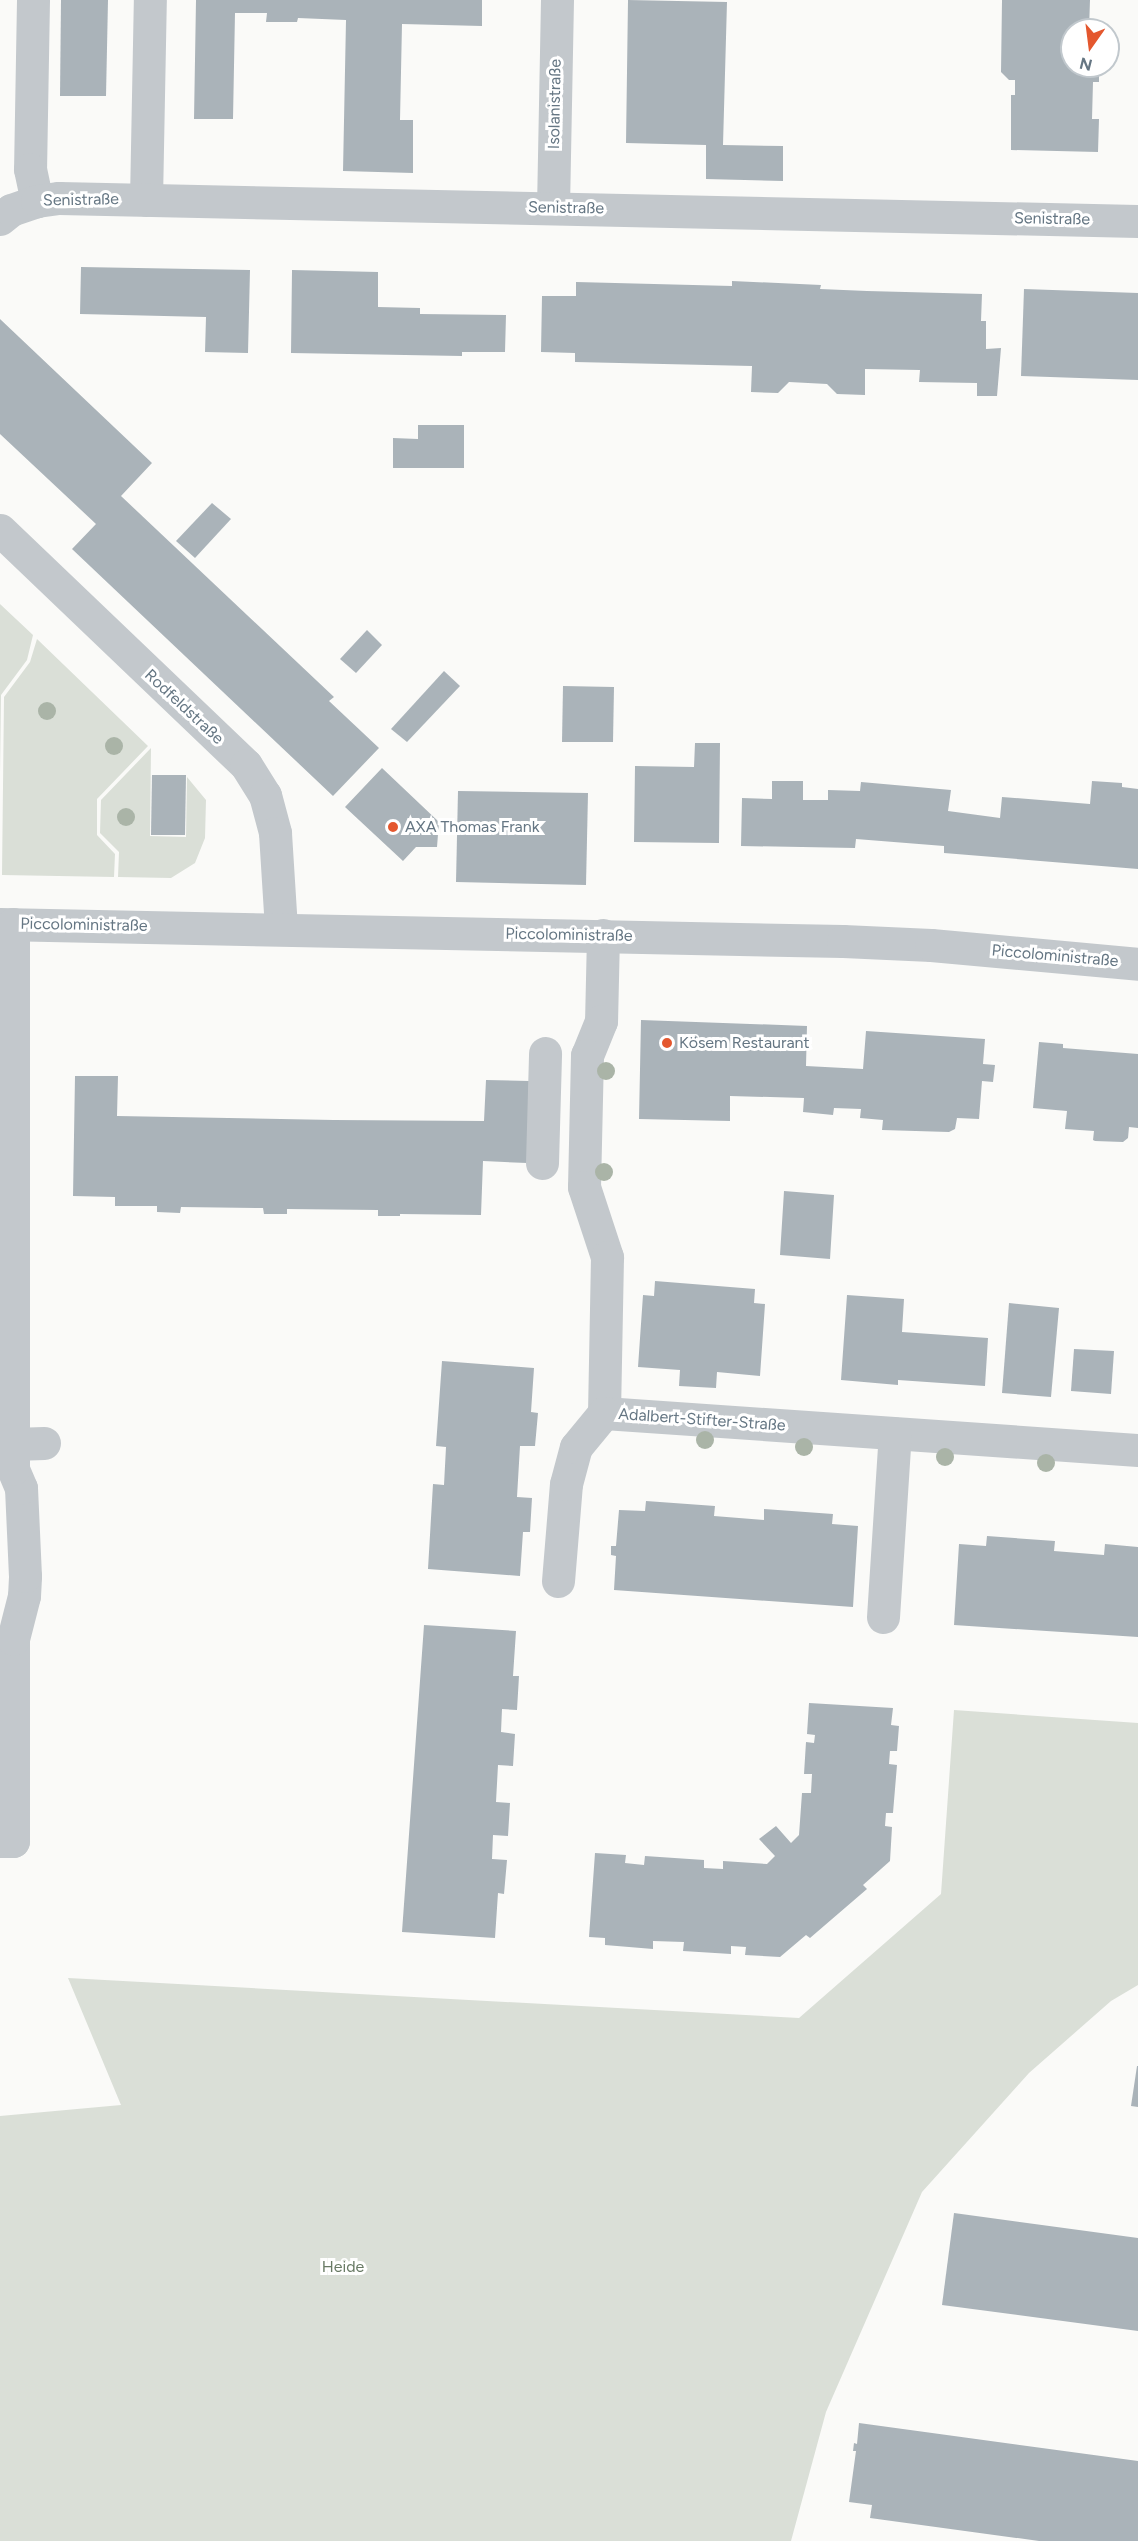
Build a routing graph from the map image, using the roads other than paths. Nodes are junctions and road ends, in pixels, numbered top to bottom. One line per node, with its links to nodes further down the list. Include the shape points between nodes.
1 (33, 0): 5 (street, via 30,168)
2 (150, 0): 4 (street)
3 (557, 0): 6 (street, Isolanistraße)
4 (146, 200): 5 (street, Senistraße); 6 (street, Senistraße)
5 (38, 201): 7 (street, Senistraße, via 11,210)
6 (553, 208): 8 (street, Senistraße)
7 (0, 219)
8 (1138, 221)
9 (0, 530): 11 (street, Rodfeldstraße, via 246,765 265,795 275,833)
10 (7, 924): 11 (street, Piccoloministraße); 18 (street)
11 (281, 928): 12 (street, Piccoloministraße)
12 (603, 935): 13 (street, Piccoloministraße, via 876,942); 16 (street, Adalbert-Stifter-Straße, via 601,1021 587,1055)
13 (1138, 964)
14 (544, 1053): 15 (street)
15 (543, 1110): 16 (street); 17 (street)
16 (586, 1112): 19 (street, Adalbert-Stifter-Straße, via 584,1187 607,1257)
17 (542, 1162)
18 (7, 1397): 24 (street, via 23,1452 25,1576 24,1596)
19 (604, 1413): 20 (street, Adalbert-Stifter-Straße); 22 (street, via 576,1447 569,1475)
20 (895, 1433): 21 (street, Adalbert-Stifter-Straße); 23 (street)
21 (1138, 1450)
22 (558, 1581)
23 (883, 1617)
24 (7, 1639): 25 (street, via 13,1841)
25 (0, 1841)

